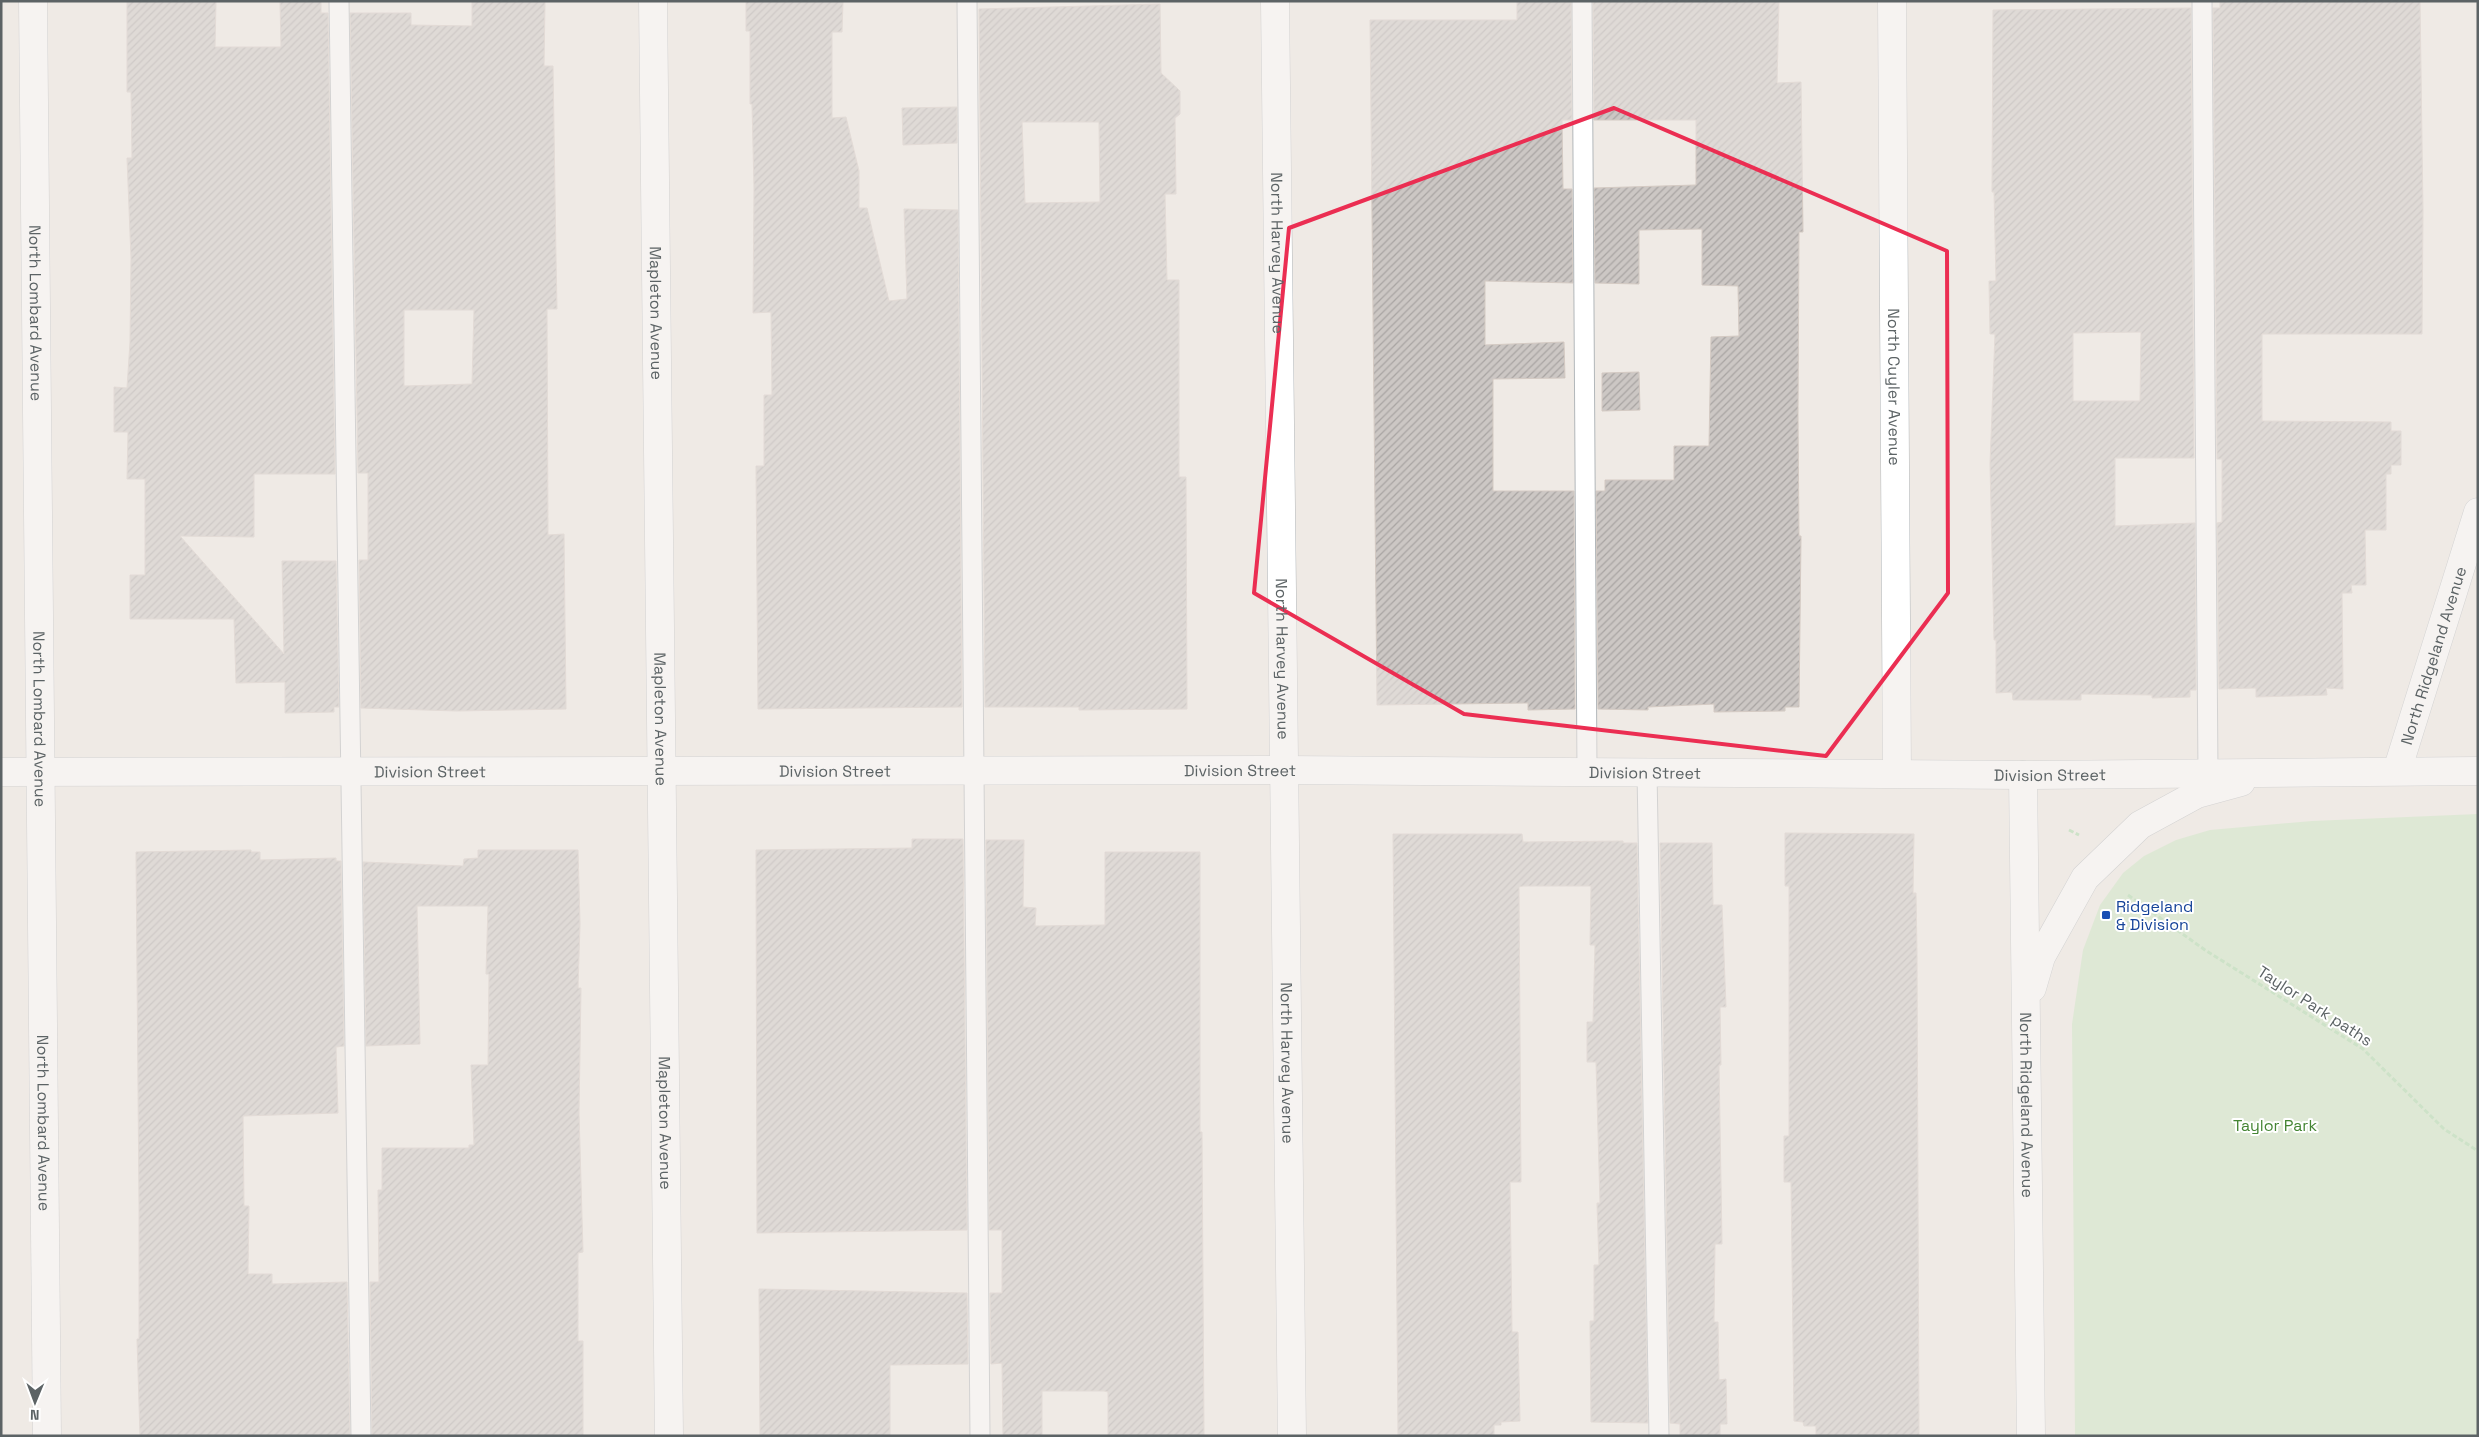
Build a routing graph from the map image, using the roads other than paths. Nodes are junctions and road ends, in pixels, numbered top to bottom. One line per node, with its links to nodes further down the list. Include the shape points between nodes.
1 (33, 1): 16 (street, North Lombard Avenue)
2 (339, 1): 17 (lane)
3 (653, 1): 10 (street, Mapleton Avenue)
4 (966, 1): 11 (lane)
5 (1275, 1): 12 (street, North Harvey Avenue)
6 (1582, 1): 18 (lane)
7 (1892, 1): 21 (street, North Cuyler Avenue)
8 (2202, 1): 22 (lane)
9 (2478, 512): 13 (street, North Ridgeland Avenue)
10 (662, 770): 11 (street, Division Street); 17 (street, Division Street); 27 (street, Mapleton Avenue)
11 (974, 770): 12 (street, Division Street); 28 (lane)
12 (1283, 770): 18 (street, Division Street); 29 (street, North Harvey Avenue)
13 (2397, 770): 14 (street, Division Street); 20 (street, Division Street)
14 (2478, 771)
15 (1, 772): 16 (street, Division Street)
16 (40, 772): 17 (street, Division Street); 25 (street, North Lombard Avenue)
17 (350, 772): 26 (lane)
18 (1587, 772): 19 (street, Division Street)
19 (1647, 772): 21 (street, Division Street); 30 (lane)
20 (2273, 772): 22 (street, Division Street); 24 (street, via 2197,794 2140,825 2085,878 2041,957)
21 (1896, 773): 23 (street, Division Street)
22 (2208, 773): 23 (street, Division Street)
23 (2023, 775): 24 (street, North Ridgeland Avenue)
24 (2026, 1009): 31 (street, North Ridgeland Avenue)
25 (47, 1436)
26 (360, 1436)
27 (669, 1436)
28 (980, 1436)
29 (1292, 1436)
30 (1659, 1436)
31 (2032, 1436)

